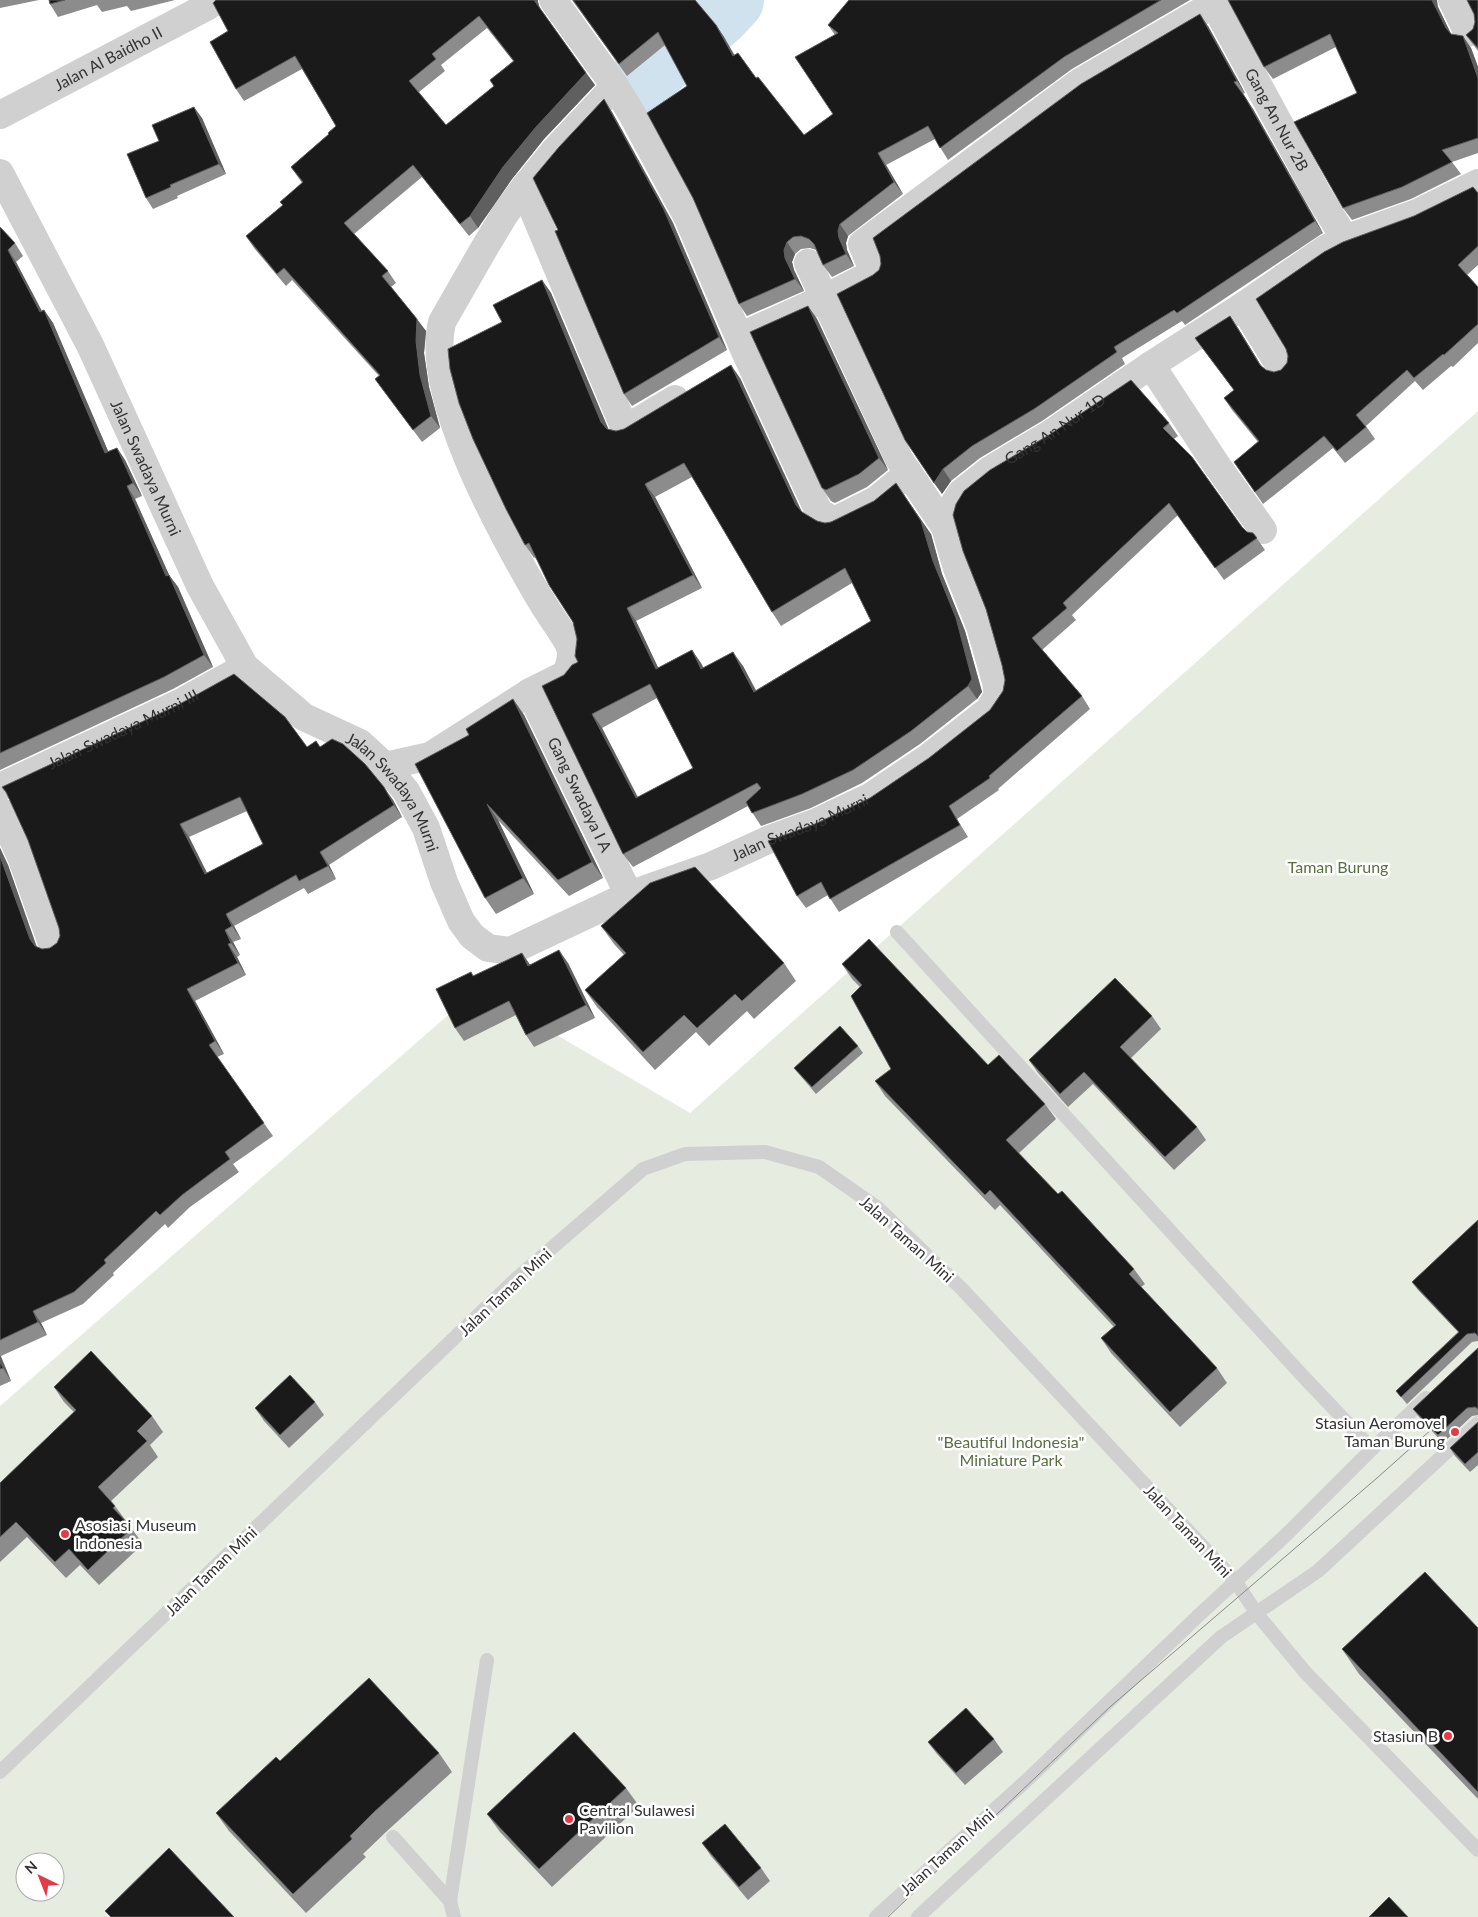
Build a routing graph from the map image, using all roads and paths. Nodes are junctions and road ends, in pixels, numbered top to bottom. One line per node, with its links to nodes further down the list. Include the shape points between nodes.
1 (216, 0): 7 (street, Jalan Al Baidho II)
2 (553, 0): 6 (street)
3 (1452, 0): 5 (street)
4 (1216, 2): 11 (street, Gang An Nur 2B); 13 (street, via 1080,82 862,244 874,273)
5 (1468, 33)
6 (622, 98): 10 (street, via 556,149); 15 (street, via 687,216)
7 (0, 115)
8 (0, 173): 23 (street, Jalan Swadaya Murni, via 90,345 200,586)
9 (1478, 183): 11 (street, Gang An Nur 1D, via 1417,213)
10 (524, 188): 19 (street, via 625,428); 24 (street, via 442,322 439,342 446,396 485,498 533,587 570,645 571,661 566,674)
11 (1344, 239): 14 (street, Gang An Nur 1D)
12 (808, 263): 13 (street)
13 (824, 299): 15 (street); 20 (street, via 899,459)
14 (1243, 306): 16 (street, Gang An Nur 1D); 17 (street)
15 (743, 347): 18 (street); 20 (street, via 819,512 834,521 876,500)
16 (1151, 365): 21 (street, Gang An Nur 1D, via 1050,434 990,470 961,493 950,510); 22 (street)
17 (1281, 368)
18 (723, 371)
19 (698, 385)
20 (909, 473): 21 (street)
21 (945, 527): 28 (street, Jalan Swadaya Murni, via 996,682 998,695 989,710 930,757 870,797 711,866)
22 (1263, 530)
23 (245, 667): 25 (street, Jalan Swadaya Murni, via 304,717 360,743); 26 (street, Jalan Swadaya Murni III, via 180,703)
24 (530, 692): 25 (street, via 430,756); 28 (street, Gang Swadaya I A)
25 (385, 766): 28 (street, Jalan Swadaya Murni, via 406,791 426,828 461,921 472,936 488,948 510,951)
26 (0, 787)
27 (0, 810): 30 (street, via 22,859)
28 (630, 895)
29 (897, 932): 33 (lane)
30 (53, 946)
31 (1435, 1389): 33 (lane)
32 (1478, 1423): 35 (lane, Jalan Taman Mini, via 1318,1571)
33 (1372, 1449): 34 (lane)
34 (1236, 1582): 35 (lane); 37 (lane, Jalan Taman Mini, via 962,1289 878,1208 819,1167 765,1152 685,1154 643,1169 516,1279); 42 (lane, Jalan Taman Mini, via 1027,1780)
35 (1257, 1614): 39 (lane, via 1305,1672); 43 (lane, Jalan Taman Mini, via 1221,1637)
36 (487, 1660): 40 (lane)
37 (0, 1772)
38 (393, 1837): 40 (lane)
39 (1478, 1850)
40 (450, 1901): 41 (lane)
41 (454, 1917)
42 (876, 1917)
43 (918, 1917)

